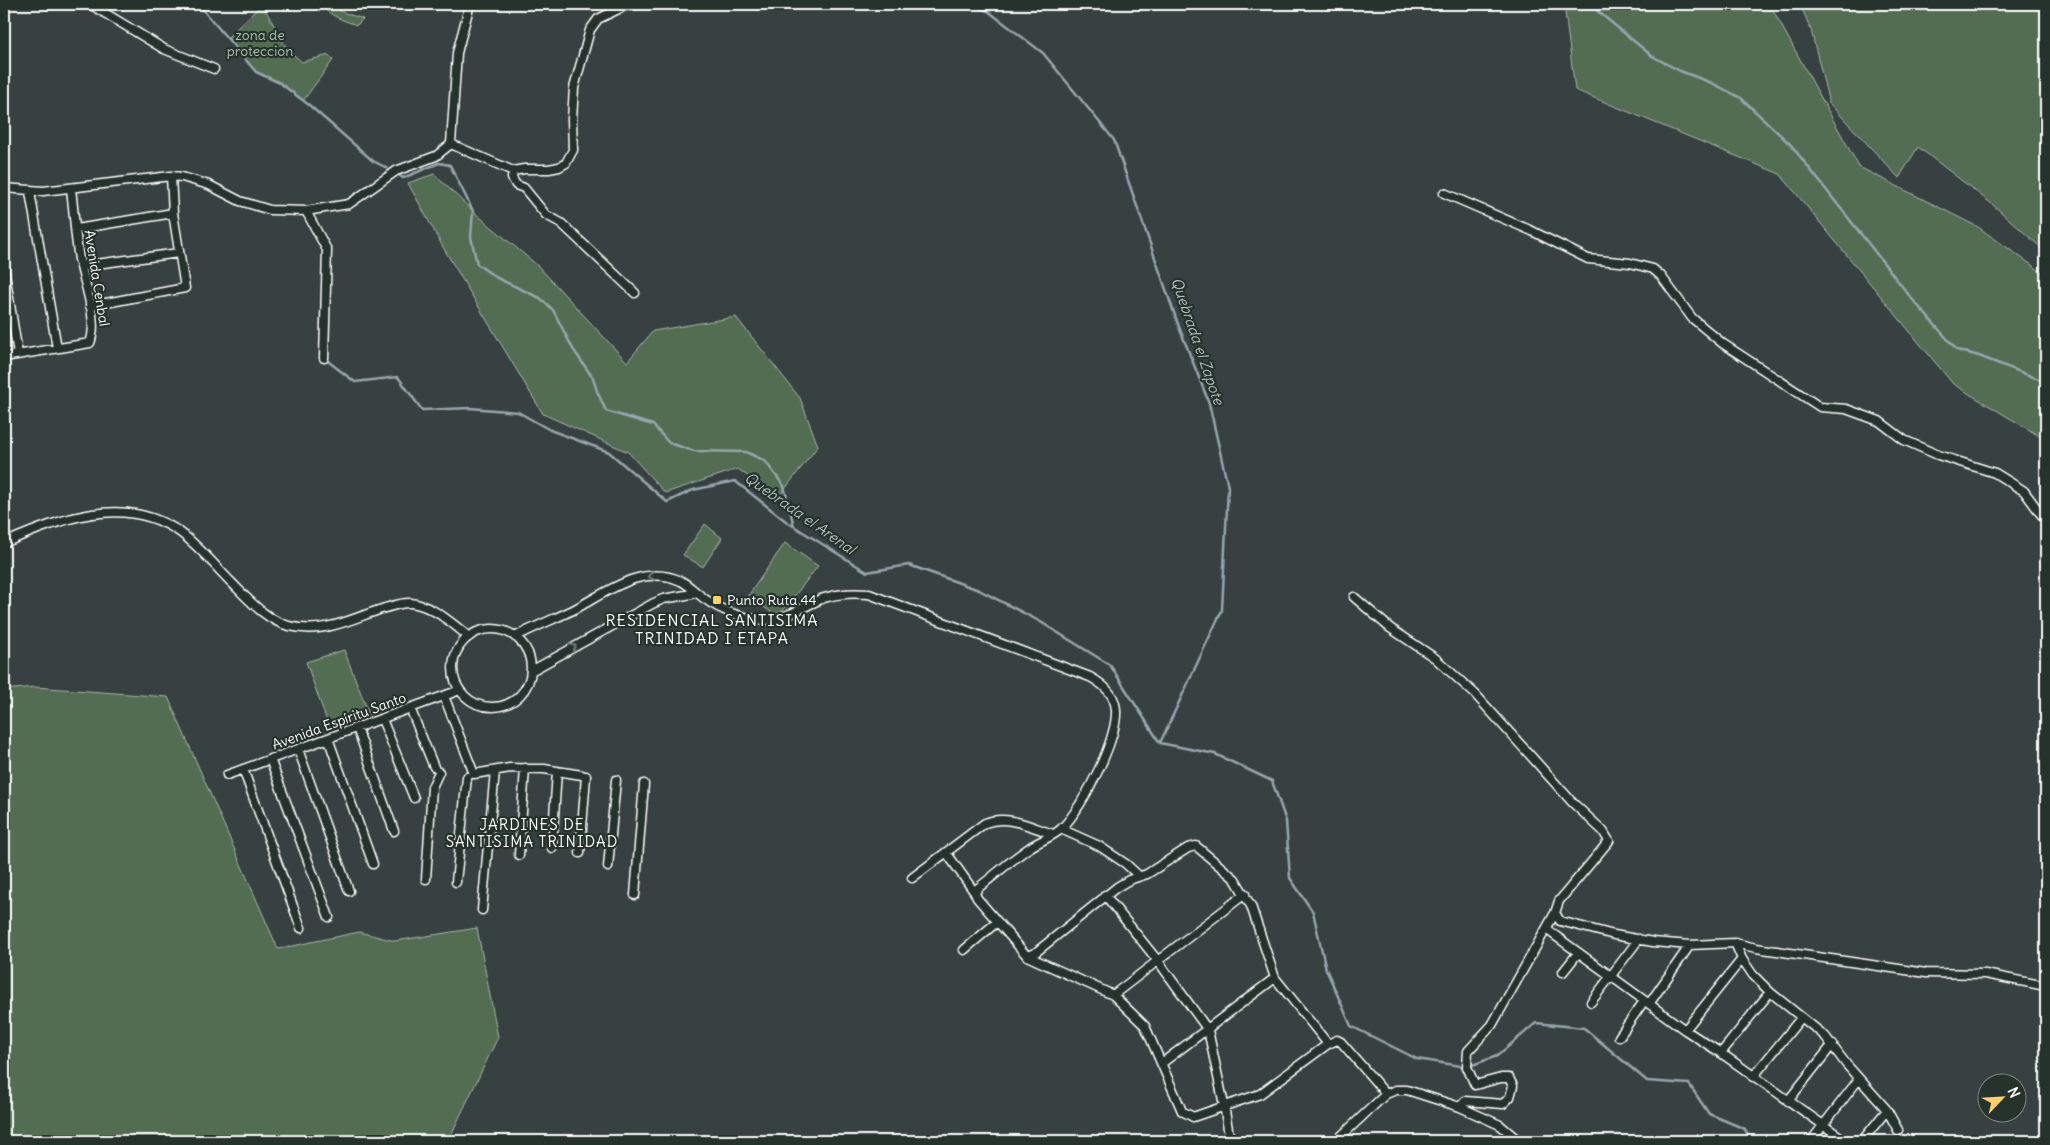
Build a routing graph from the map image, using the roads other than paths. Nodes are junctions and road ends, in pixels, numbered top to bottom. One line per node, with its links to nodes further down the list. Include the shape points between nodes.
1 (90, 4): 4 (street, via 164,49)
2 (470, 4): 5 (street, via 457,53)
3 (629, 4): 6 (street, via 598,19 590,30 574,88 573,150 569,160 549,169)
4 (214, 69)
5 (451, 144): 6 (street); 12 (street, via 436,156 396,171 349,204)
6 (513, 171): 18 (street, via 516,185 524,188 546,214 561,223)
7 (170, 176): 9 (street); 12 (street, via 210,186 240,201 270,210); 13 (street)
8 (4, 188): 10 (street)
9 (71, 189): 10 (street); 14 (street, Avenida Cenbal)
10 (30, 192): 20 (street)
11 (1444, 193): 24 (street, via 1588,259 1653,269 1692,318 1714,337 1820,406 1846,409 1879,421 1904,440 1938,455 1995,473 2024,491)
12 (306, 211): 23 (street, via 327,250)
13 (173, 213): 14 (street); 15 (street)
14 (77, 229): 16 (street, Avenida Cenbal)
15 (179, 253): 16 (street); 19 (street, via 184,288)
16 (81, 266): 19 (street, Avenida Cenbal)
17 (4, 267): 21 (street)
18 (635, 293)
19 (90, 306): 20 (street, Avenida Cenbal, via 93,335 90,343)
20 (57, 348): 21 (street, Avenida Cenbal)
21 (18, 354): 22 (street, Avenida Cenbal)
22 (4, 357)
23 (324, 358)
24 (2046, 521)
25 (4, 543): 28 (street, via 90,512 145,516 180,533 267,617 289,626 325,628 409,602 444,617)
26 (694, 591): 29 (street, one-way to 29, via 665,574 633,579); 30 (street, one-way to 26, via 652,604); 48 (street, via 728,612 764,620 790,615 824,598 849,592 869,594 1103,684 1115,704 1116,724 1092,785)
27 (1354, 597): 69 (street, via 1390,628 1435,658 1475,694 1573,803 1603,830 1609,841 1559,901)
28 (469, 637): 29 (street, via 485,630 496,630); 31 (street, via 455,656 453,668)
29 (514, 637): 30 (street, via 524,646)
30 (530, 671): 31 (street, via 520,695 503,706 476,704)
31 (460, 690): 32 (street, Avenida Espíritu Santo)
32 (444, 696): 33 (street, Avenida Espíritu Santo); 41 (street, via 471,770 474,774)
33 (410, 708): 34 (street, Avenida Espíritu Santo); 59 (street, via 436,770)
34 (382, 719): 35 (street, Avenida Espíritu Santo); 47 (street)
35 (357, 728): 36 (street, Avenida Espíritu Santo); 49 (street)
36 (328, 738): 37 (street, Avenida Espíritu Santo); 55 (street)
37 (298, 750): 38 (street, Avenida Espíritu Santo); 62 (street)
38 (270, 759): 40 (street, Avenida Espíritu Santo); 70 (street)
39 (525, 768): 41 (street); 42 (street); 54 (street)
40 (243, 769): 43 (street, Avenida Espíritu Santo); 72 (street)
41 (494, 771): 68 (street)
42 (557, 771): 51 (street); 53 (street, via 584,775)
43 (227, 775)
44 (467, 778): 60 (street)
45 (616, 780): 56 (street)
46 (644, 784): 64 (street)
47 (414, 798)
48 (1061, 829): 50 (street); 57 (street, via 1099,846)
49 (394, 831)
50 (1053, 834): 52 (street, via 1002,818 985,823); 63 (street, via 1029,848)
51 (552, 848)
52 (946, 852): 58 (street); 63 (street)
53 (580, 853)
54 (519, 855)
55 (373, 864)
56 (608, 867)
57 (1139, 876): 61 (street); 65 (street, via 1196,846 1235,879)
58 (912, 878)
59 (426, 879)
60 (456, 882)
61 (1117, 887): 66 (street); 67 (street)
62 (349, 891)
63 (975, 892): 71 (street)
64 (635, 894)
65 (1245, 894): 81 (street); 84 (street)
66 (1106, 895): 67 (street); 79 (street)
67 (1115, 907): 81 (street)
68 (482, 910)
69 (1555, 913): 73 (street); 74 (street, via 1560,921)
70 (329, 917)
71 (997, 922): 77 (street); 79 (street)
72 (301, 928)
73 (1546, 929): 78 (street); 103 (street, via 1492,1025 1468,1050 1466,1067 1475,1085 1509,1078 1512,1086 1510,1097 1503,1104 1465,1101)
74 (1639, 939): 76 (street); 83 (street)
75 (1735, 943): 76 (street); 80 (street); 85 (street, via 1926,973 1985,974)
76 (1690, 945): 89 (street)
77 (964, 950)
78 (1578, 953): 82 (street); 83 (street)
79 (1033, 956): 87 (street)
80 (1742, 959): 86 (street); 92 (street)
81 (1158, 961): 87 (street); 91 (street)
82 (1563, 972)
83 (1611, 977): 88 (street); 89 (street)
84 (1276, 978): 91 (street); 94 (street)
85 (2046, 986)
86 (1770, 992): 90 (street); 96 (street)
87 (1113, 995): 97 (street, via 1145,1026)
88 (1591, 1002)
89 (1647, 1002): 92 (street); 93 (street)
90 (1801, 1018): 95 (street); 98 (street)
91 (1208, 1030): 97 (street); 102 (street)
92 (1685, 1030): 96 (street)
93 (1619, 1037)
94 (1328, 1044): 100 (street, via 1337,1040 1341,1042); 102 (street, via 1260,1094)
95 (1832, 1044): 99 (street); 101 (street)
96 (1721, 1053): 98 (street)
97 (1162, 1063): 102 (street, via 1187,1116 1193,1117)
98 (1753, 1077): 101 (street)
99 (1859, 1079): 104 (street); 105 (street)
100 (1386, 1094): 103 (street, via 1406,1090); 108 (street)
101 (1788, 1101): 105 (street)
102 (1224, 1105): 107 (street)
103 (1460, 1107): 109 (street, via 1500,1125)
104 (1887, 1110): 106 (street); 112 (street)
105 (1823, 1124): 110 (street); 111 (street)
106 (1898, 1130)
107 (1230, 1141)
108 (1336, 1141)
109 (1519, 1141)
110 (1811, 1141)
111 (1846, 1141)
112 (1862, 1141)

